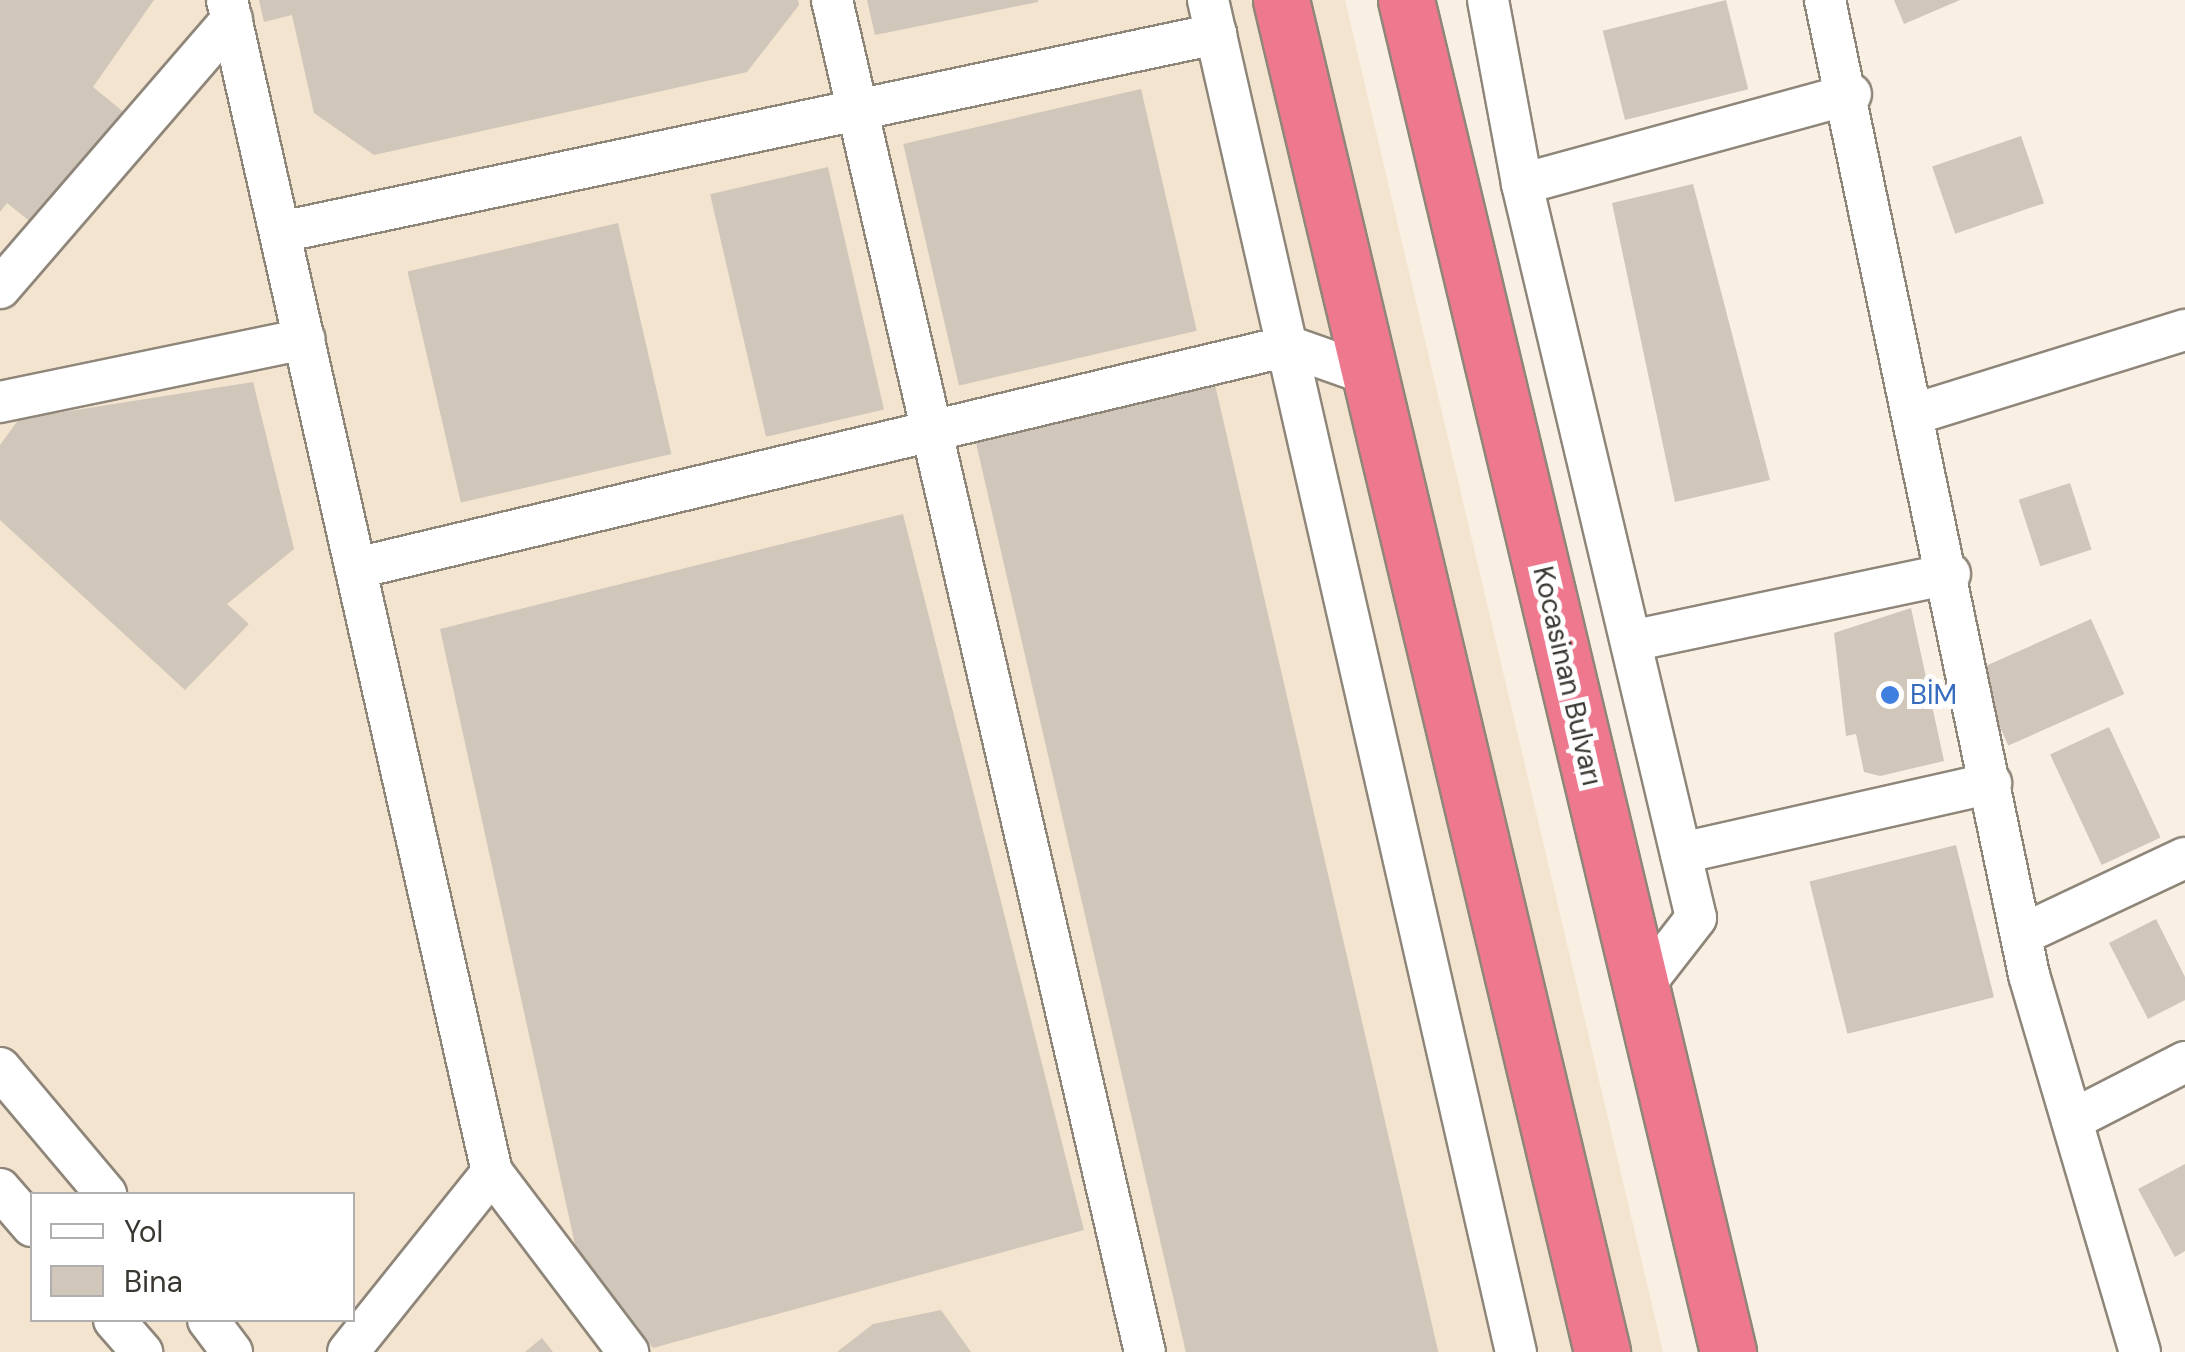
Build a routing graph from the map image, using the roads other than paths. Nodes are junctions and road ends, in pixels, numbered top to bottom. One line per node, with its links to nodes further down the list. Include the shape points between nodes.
1 (832, 0): 9 (street)
2 (1282, 0): 16 (highway)
3 (1406, 0): 27 (highway, Kocasinan Bulvarı)
4 (1488, 0): 10 (street)
5 (1825, 0): 8 (street)
6 (230, 10): 11 (street); 12 (street)
7 (1212, 17): 9 (street); 15 (street)
8 (1851, 94): 10 (street); 18 (street)
9 (856, 106): 11 (street); 19 (street)
10 (1522, 184): 22 (street)
11 (281, 232): 14 (street)
12 (0, 288)
13 (2185, 330): 18 (street)
14 (305, 339): 17 (street); 20 (street)
15 (1288, 346): 16 (street); 19 (street); 42 (street)
16 (1370, 376): 43 (highway)
17 (0, 402)
18 (1918, 414): 21 (street)
19 (931, 426): 20 (street); 41 (street)
20 (357, 568): 31 (street)
21 (1950, 574): 22 (street); 23 (street)
22 (1631, 642): 24 (street)
23 (1990, 783): 24 (street); 26 (street)
24 (1681, 853): 27 (street, via 1696,918)
25 (2185, 858): 26 (street)
26 (2021, 935): 30 (street)
27 (1641, 989): 44 (highway, Kocasinan Bulvarı)
28 (2185, 1062): 30 (street)
29 (0, 1068): 33 (street)
30 (2072, 1120): 45 (street)
31 (492, 1172): 39 (street); 40 (street)
32 (0, 1189): 34 (street)
33 (104, 1192)
34 (30, 1224)
35 (116, 1322): 37 (street)
36 (210, 1322): 38 (street)
37 (142, 1352)
38 (232, 1352)
39 (348, 1352)
40 (628, 1352)
41 (1145, 1352)
42 (1516, 1352)
43 (1602, 1352)
44 (1728, 1352)
45 (2140, 1352)

